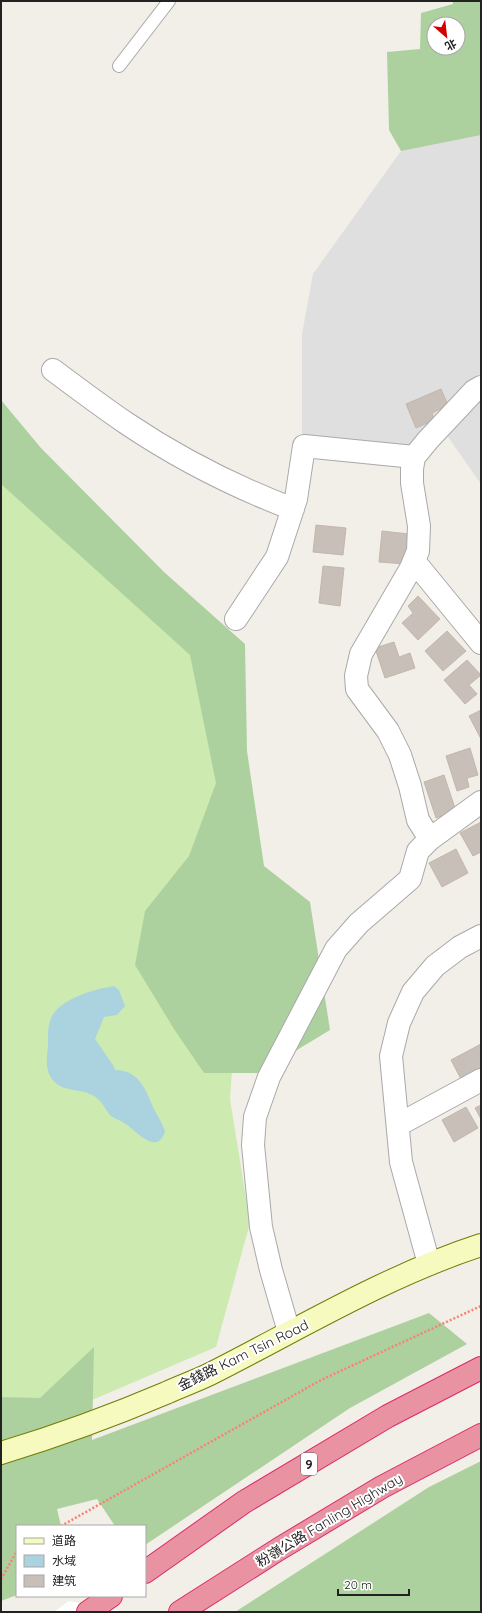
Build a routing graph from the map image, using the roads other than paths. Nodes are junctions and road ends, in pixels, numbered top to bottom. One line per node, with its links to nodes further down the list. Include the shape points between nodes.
1 (169, 1): 2 (lane)
2 (119, 66)
3 (53, 370): 6 (street, via 127,424 185,459 255,494)
4 (481, 387): 5 (street, via 474,391)
5 (414, 457): 6 (street, via 304,446); 7 (street, via 412,483 419,526 418,551)
6 (293, 509): 8 (street, via 277,557)
7 (414, 561): 9 (street); 11 (street, via 361,654 356,676 357,689 388,730 397,749 418,820)
8 (236, 619)
9 (481, 644)
10 (481, 802): 11 (street)
11 (430, 839): 17 (street, via 418,851 410,879 359,923 336,949 269,1077 255,1117 253,1145 261,1227)
12 (481, 936): 14 (street, via 460,947 435,966 413,992 399,1023 391,1056)
13 (481, 1080): 14 (street)
14 (398, 1125): 16 (street, via 401,1162)
15 (481, 1245): 16 (street, 金錢路 Kam Tsin Road)
16 (429, 1264): 17 (street, 金錢路 Kam Tsin Road)
17 (289, 1332): 20 (street, 金錢路 Kam Tsin Road, via 209,1374 130,1408)
18 (481, 1368): 21 (highway, 9, via 388,1416 251,1498)
19 (481, 1436): 23 (highway, 粉嶺公路 Fanling Highway, via 382,1487 279,1548)
20 (1, 1453)
21 (146, 1571)
22 (110, 1597): 24 (highway)
23 (182, 1611)
24 (88, 1612)

